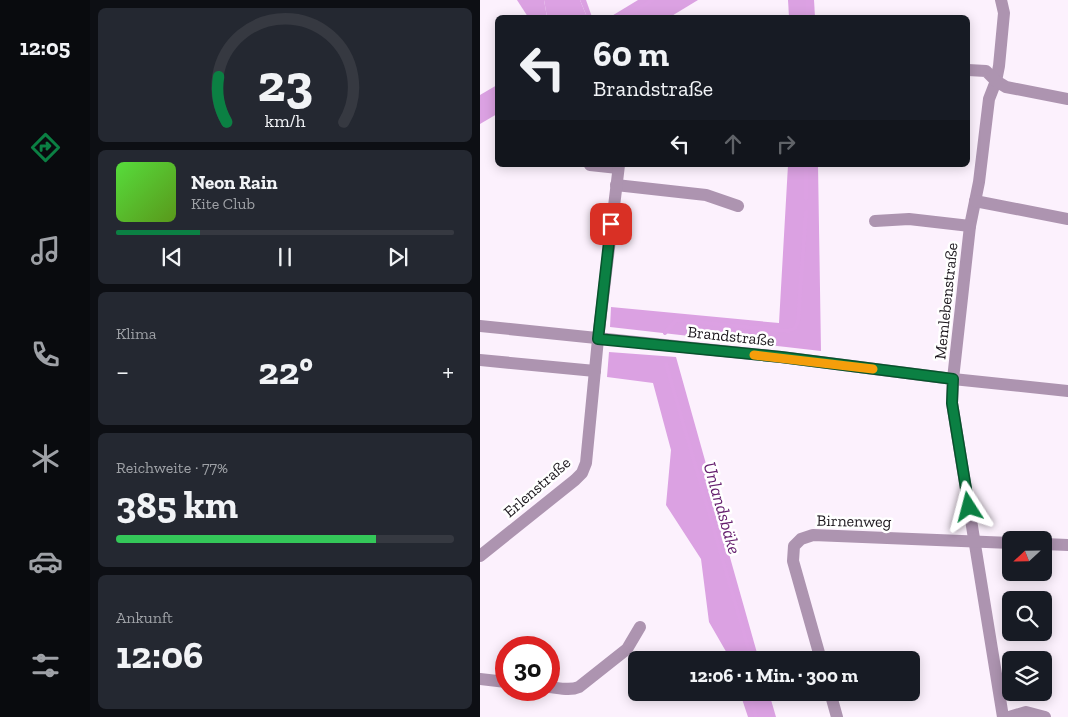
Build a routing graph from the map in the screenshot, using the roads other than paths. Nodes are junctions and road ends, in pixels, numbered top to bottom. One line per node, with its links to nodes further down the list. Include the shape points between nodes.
1 (1004, 0): 3 (street, Memlebenstraße)
2 (970, 70): 3 (street, via 986,70)
3 (996, 81): 4 (street, via 1006,87); 7 (street, Memlebenstraße, via 990,99)
4 (1068, 99)
5 (618, 167): 6 (street, Erlenstraße)
6 (616, 185): 8 (street, via 706,195); 13 (street, Erlenstraße)
7 (975, 201): 9 (street); 11 (street, Memlebenstraße)
8 (738, 206)
9 (1068, 218)
10 (875, 222): 11 (street, Memlebenstraße, via 909,219)
11 (970, 226): 16 (street, Memlebenstraße)
12 (480, 326): 13 (street, Brandstraße)
13 (598, 339): 15 (street, Erlenstraße); 16 (street, Brandstraße, via 781,357)
14 (480, 360): 15 (street)
15 (595, 371): 22 (street, Erlenstraße, via 586,463 582,473)
16 (953, 379): 17 (street, Brandstraße); 18 (street, Memlebenstraße, via 952,403)
17 (1068, 391)
18 (975, 541): 19 (street, Birnenweg); 24 (street, Birnenweg, via 812,535 801,539 794,546 793,562); 30 (street, Memlebenstraße)
19 (1002, 542)
20 (1052, 544): 21 (street)
21 (1068, 545)
22 (480, 556)
23 (640, 627): 27 (street, via 626,649 579,687 574,690)
24 (818, 651)
25 (480, 679): 26 (street)
26 (495, 681)
27 (560, 689)
28 (832, 701): 29 (street)
29 (836, 717)
30 (1003, 717)
31 (1009, 717): 32 (street, via 1026,712)
32 (1045, 717)

